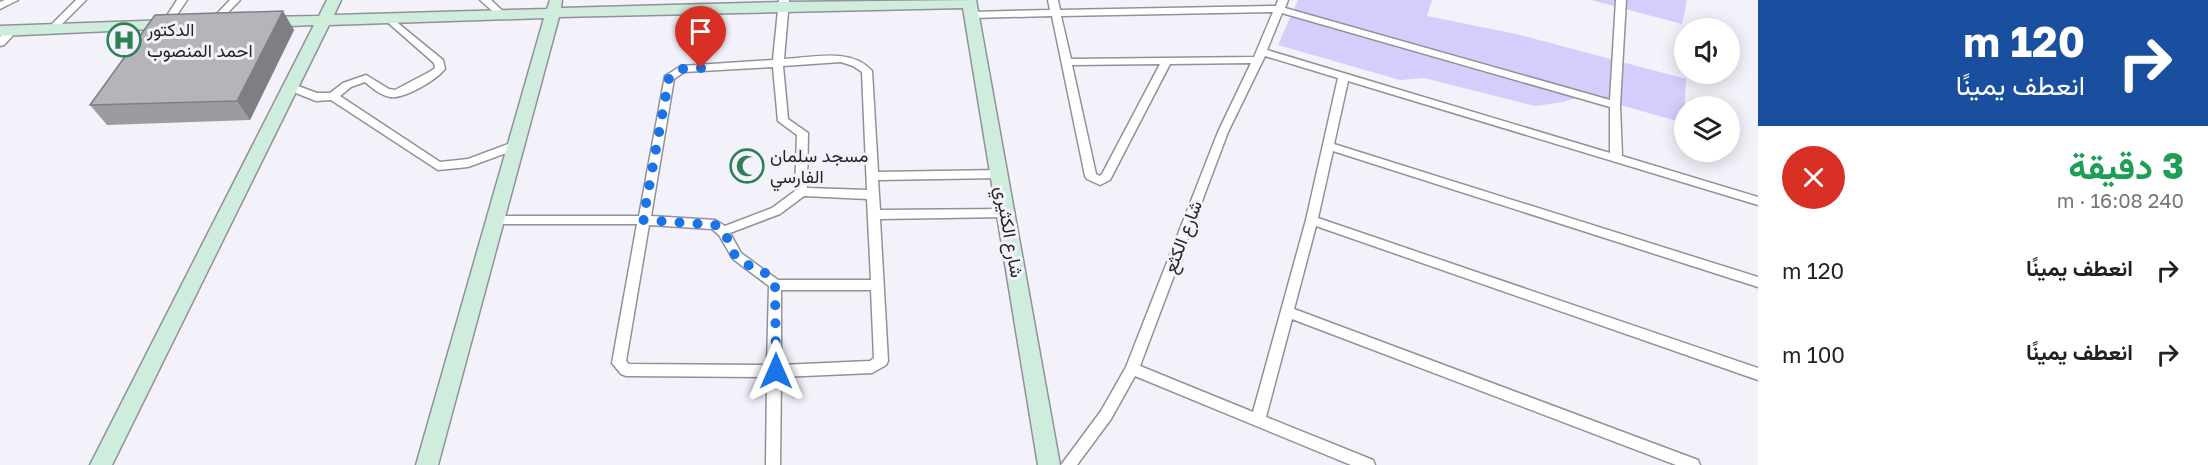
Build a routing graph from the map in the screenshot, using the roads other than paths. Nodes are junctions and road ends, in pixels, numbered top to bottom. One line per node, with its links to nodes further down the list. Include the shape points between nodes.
1 (13, 0): 12 (street)
2 (81, 0): 22 (street)
3 (182, 0): 21 (street)
4 (235, 0): 20 (street)
5 (334, 0): 19 (street)
6 (485, 0): 16 (street)
7 (1053, 0): 17 (street)
8 (1130, 0): 15 (street)
9 (1621, 0): 32 (street)
10 (784, 3): 13 (street); 14 (street); 28 (street)
11 (1281, 5): 15 (street); 25 (street, شارع الكثع); 32 (street)
12 (0, 6)
13 (555, 6): 16 (street); 33 (street)
14 (970, 6): 17 (street); 36 (street, شارع الكثيري)
15 (1132, 13): 17 (street)
16 (501, 14): 18 (street)
17 (1056, 14): 26 (street)
18 (388, 18): 19 (street); 31 (street, via 439,62 440,69 399,95 386,92 366,78)
19 (324, 21): 20 (street); 30 (street)
20 (201, 24): 21 (street)
21 (166, 25): 22 (street)
22 (53, 28): 23 (street)
23 (6, 31): 24 (street)
24 (0, 43)
25 (1260, 56): 27 (street); 29 (street); 51 (street, شارع الكثع, via 1223,132)
26 (1067, 62): 27 (street); 27 (street, via 1091,176 1100,181 1106,177)
27 (1166, 62)
28 (778, 64): 37 (street, via 841,58 867,71); 38 (street, via 783,121 802,133); 44 (street, via 681,69 669,78)
29 (1344, 76): 34 (street); 35 (street)
30 (290, 87): 31 (street, via 315,97); 55 (street)
31 (333, 96): 33 (street, via 438,166 467,164)
32 (1615, 105): 35 (street)
33 (516, 145): 43 (street)
34 (1329, 146): 45 (street); 47 (street)
35 (1616, 158): 40 (street)
36 (999, 174): 37 (street); 41 (street, شارع الكثيري)
37 (872, 176): 39 (street)
38 (801, 192): 39 (street); 46 (street, via 783,206)
39 (873, 195): 42 (street)
40 (1758, 201)
41 (1006, 213): 42 (street); 58 (street, شارع الكثيري)
42 (873, 215): 49 (street)
43 (495, 220): 44 (street); 56 (street)
44 (643, 220): 46 (street, via 715,225); 52 (street, via 621,367)
45 (1312, 220): 50 (street); 53 (street)
46 (724, 231): 48 (street, via 734,254 765,273)
47 (1758, 282)
48 (775, 285): 49 (street); 52 (street)
49 (877, 285): 52 (street, via 881,361 877,365)
50 (1287, 312): 54 (street); 61 (street)
51 (1131, 369): 54 (street); 59 (street, شارع الكثع, via 1106,415)
52 (776, 371): 57 (street)
53 (1758, 374)
54 (1258, 419): 60 (street)
55 (101, 465)
56 (427, 465)
57 (773, 465)
58 (1049, 465)
59 (1068, 465)
60 (1368, 465)
61 (1693, 465)

